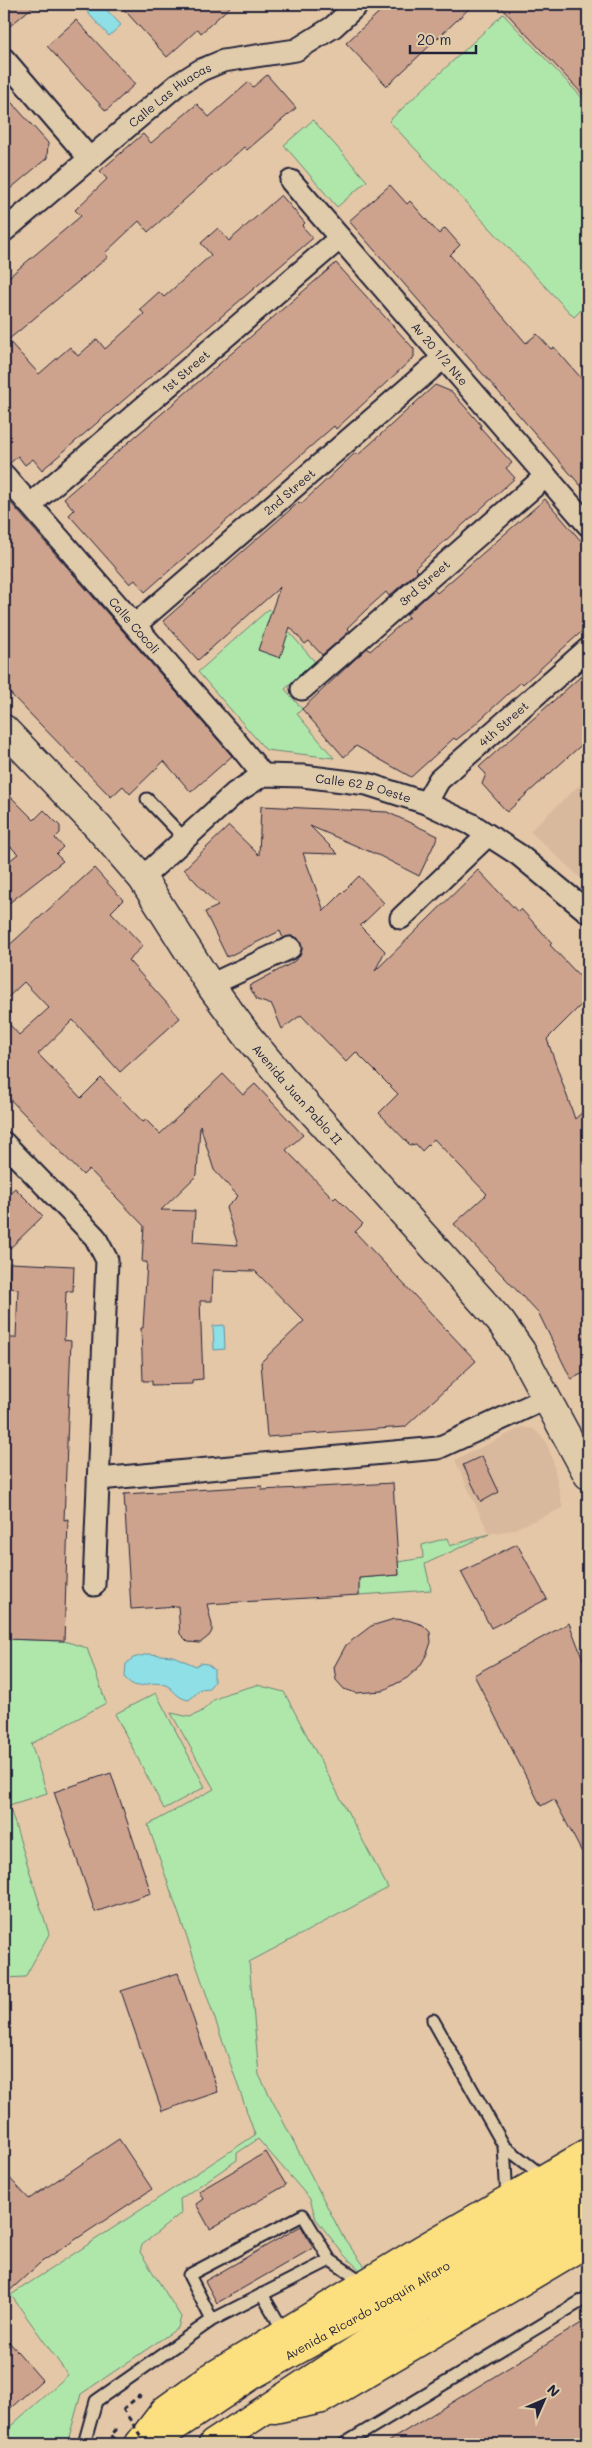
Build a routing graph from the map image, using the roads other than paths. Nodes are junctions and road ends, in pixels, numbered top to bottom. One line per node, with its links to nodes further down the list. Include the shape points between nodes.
1 (358, 4): 3 (street, Calle Las Huacas, via 333,27 296,50 224,62 201,70 177,85)
2 (4, 59): 3 (street)
3 (89, 158): 5 (street, Calle Las Huacas)
4 (291, 181): 6 (street, Av 20 1/2 Nte)
5 (4, 231)
6 (340, 238): 7 (street, Av 20 1/2 Nte); 10 (street, 1st Street)
7 (444, 358): 9 (street, Av 20 1/2 Nte); 12 (street, 2nd Street)
8 (4, 475): 10 (street, Calle Cocoli)
9 (546, 476): 11 (street, Av 20 1/2 Nte); 14 (street, 3rd Street)
10 (30, 505): 12 (street, Calle Cocoli)
11 (588, 525)
12 (135, 625): 16 (street, Calle Cocoli)
13 (588, 649): 18 (street, 4th Street, via 439,780)
14 (302, 689)
15 (4, 729): 21 (main road, Avenida Juan Pablo II)
16 (263, 775): 18 (street, Calle 62 B Oeste, via 367,784); 20 (street, via 235,793)
17 (147, 799): 20 (lane)
18 (426, 803): 19 (street, Calle 62 B Oeste)
19 (488, 835): 22 (street, Calle 62 B Oeste); 23 (street)
20 (184, 839): 21 (street)
21 (142, 878): 25 (main road, Avenida Juan Pablo II)
22 (588, 912)
23 (400, 918)
24 (290, 948): 25 (street)
25 (210, 984): 27 (main road, Avenida Juan Pablo II, via 284,1080 500,1321)
26 (4, 1143): 29 (street, via 95,1237 107,1260)
27 (547, 1398): 28 (main road, Avenida Juan Pablo II); 29 (street, via 438,1448)
28 (586, 1476)
29 (99, 1479): 30 (street)
30 (94, 1585)
31 (434, 2020): 32 (lane)
32 (504, 2146): 34 (lane); 36 (lane)
33 (588, 2153): 34 (main road)
34 (545, 2178): 36 (main road)
35 (588, 2181): 48 (main road, Avenida Ricardo Joaquín Alfaro, via 394,2296 252,2375)
36 (507, 2200): 40 (main road)
37 (588, 2211): 45 (main road, Avenida Ricardo Joaquín Alfaro, via 400,2322)
38 (588, 2242): 45 (main road, via 322,2399)
39 (330, 2260): 40 (lane); 41 (lane); 43 (lane, via 304,2215 189,2275)
40 (366, 2284): 44 (main road)
41 (262, 2294): 43 (lane); 44 (lane)
42 (588, 2297): 50 (lane)
43 (212, 2320): 46 (lane, via 96,2401)
44 (284, 2332): 47 (main road, via 165,2410)
45 (260, 2412): 49 (main road, Avenida Ricardo Joaquín Alfaro)
46 (84, 2444)
47 (139, 2444)
48 (147, 2444)
49 (213, 2444)
50 (344, 2444)

